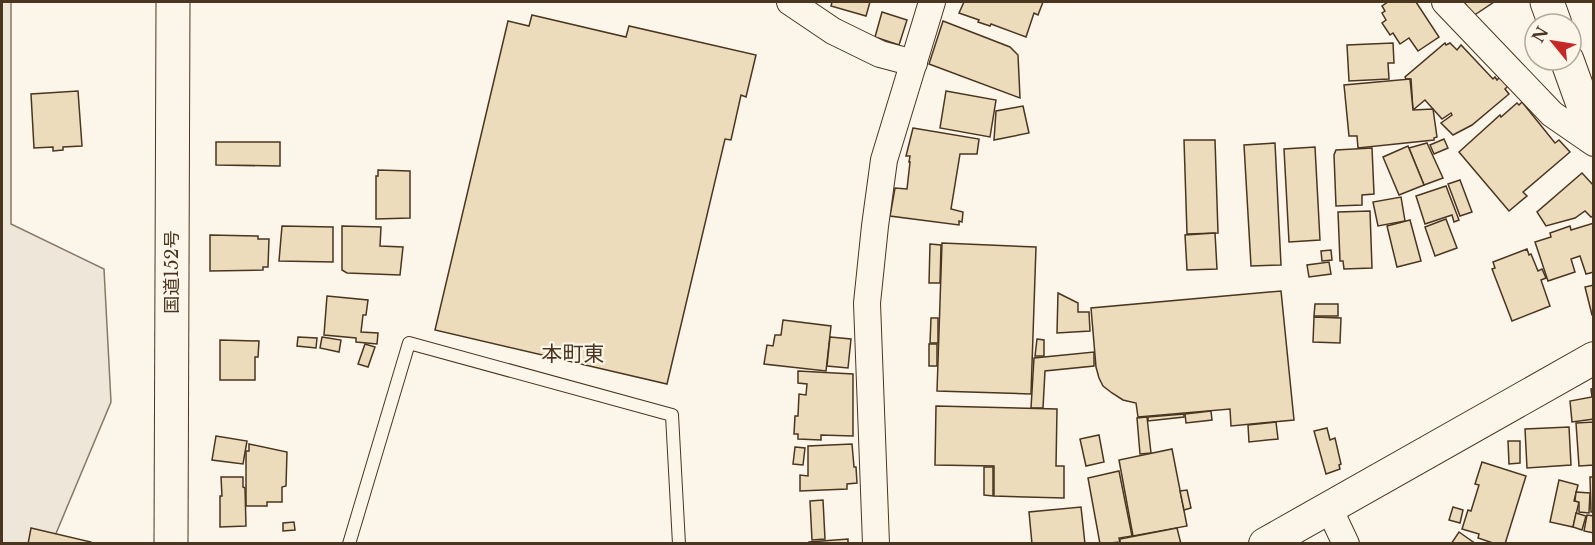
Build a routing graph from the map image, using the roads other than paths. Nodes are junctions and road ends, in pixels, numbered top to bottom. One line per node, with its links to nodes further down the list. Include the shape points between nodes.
1 (173, 2): 11 (main road, 国道152号)
2 (790, 2): 5 (street, via 833,31 880,54)
3 (932, 2): 5 (street)
4 (1445, 2): 8 (street, via 1552,114)
5 (914, 63): 14 (street, via 884,160 867,303)
6 (1571, 72): 7 (main road)
7 (1593, 135)
8 (1593, 143)
9 (1593, 358): 10 (street)
10 (1329, 508): 15 (street); 16 (street)
11 (171, 543)
12 (348, 543): 13 (lane, via 409,343 672,415)
13 (679, 543)
14 (876, 543)
15 (1265, 543)
16 (1346, 543)

